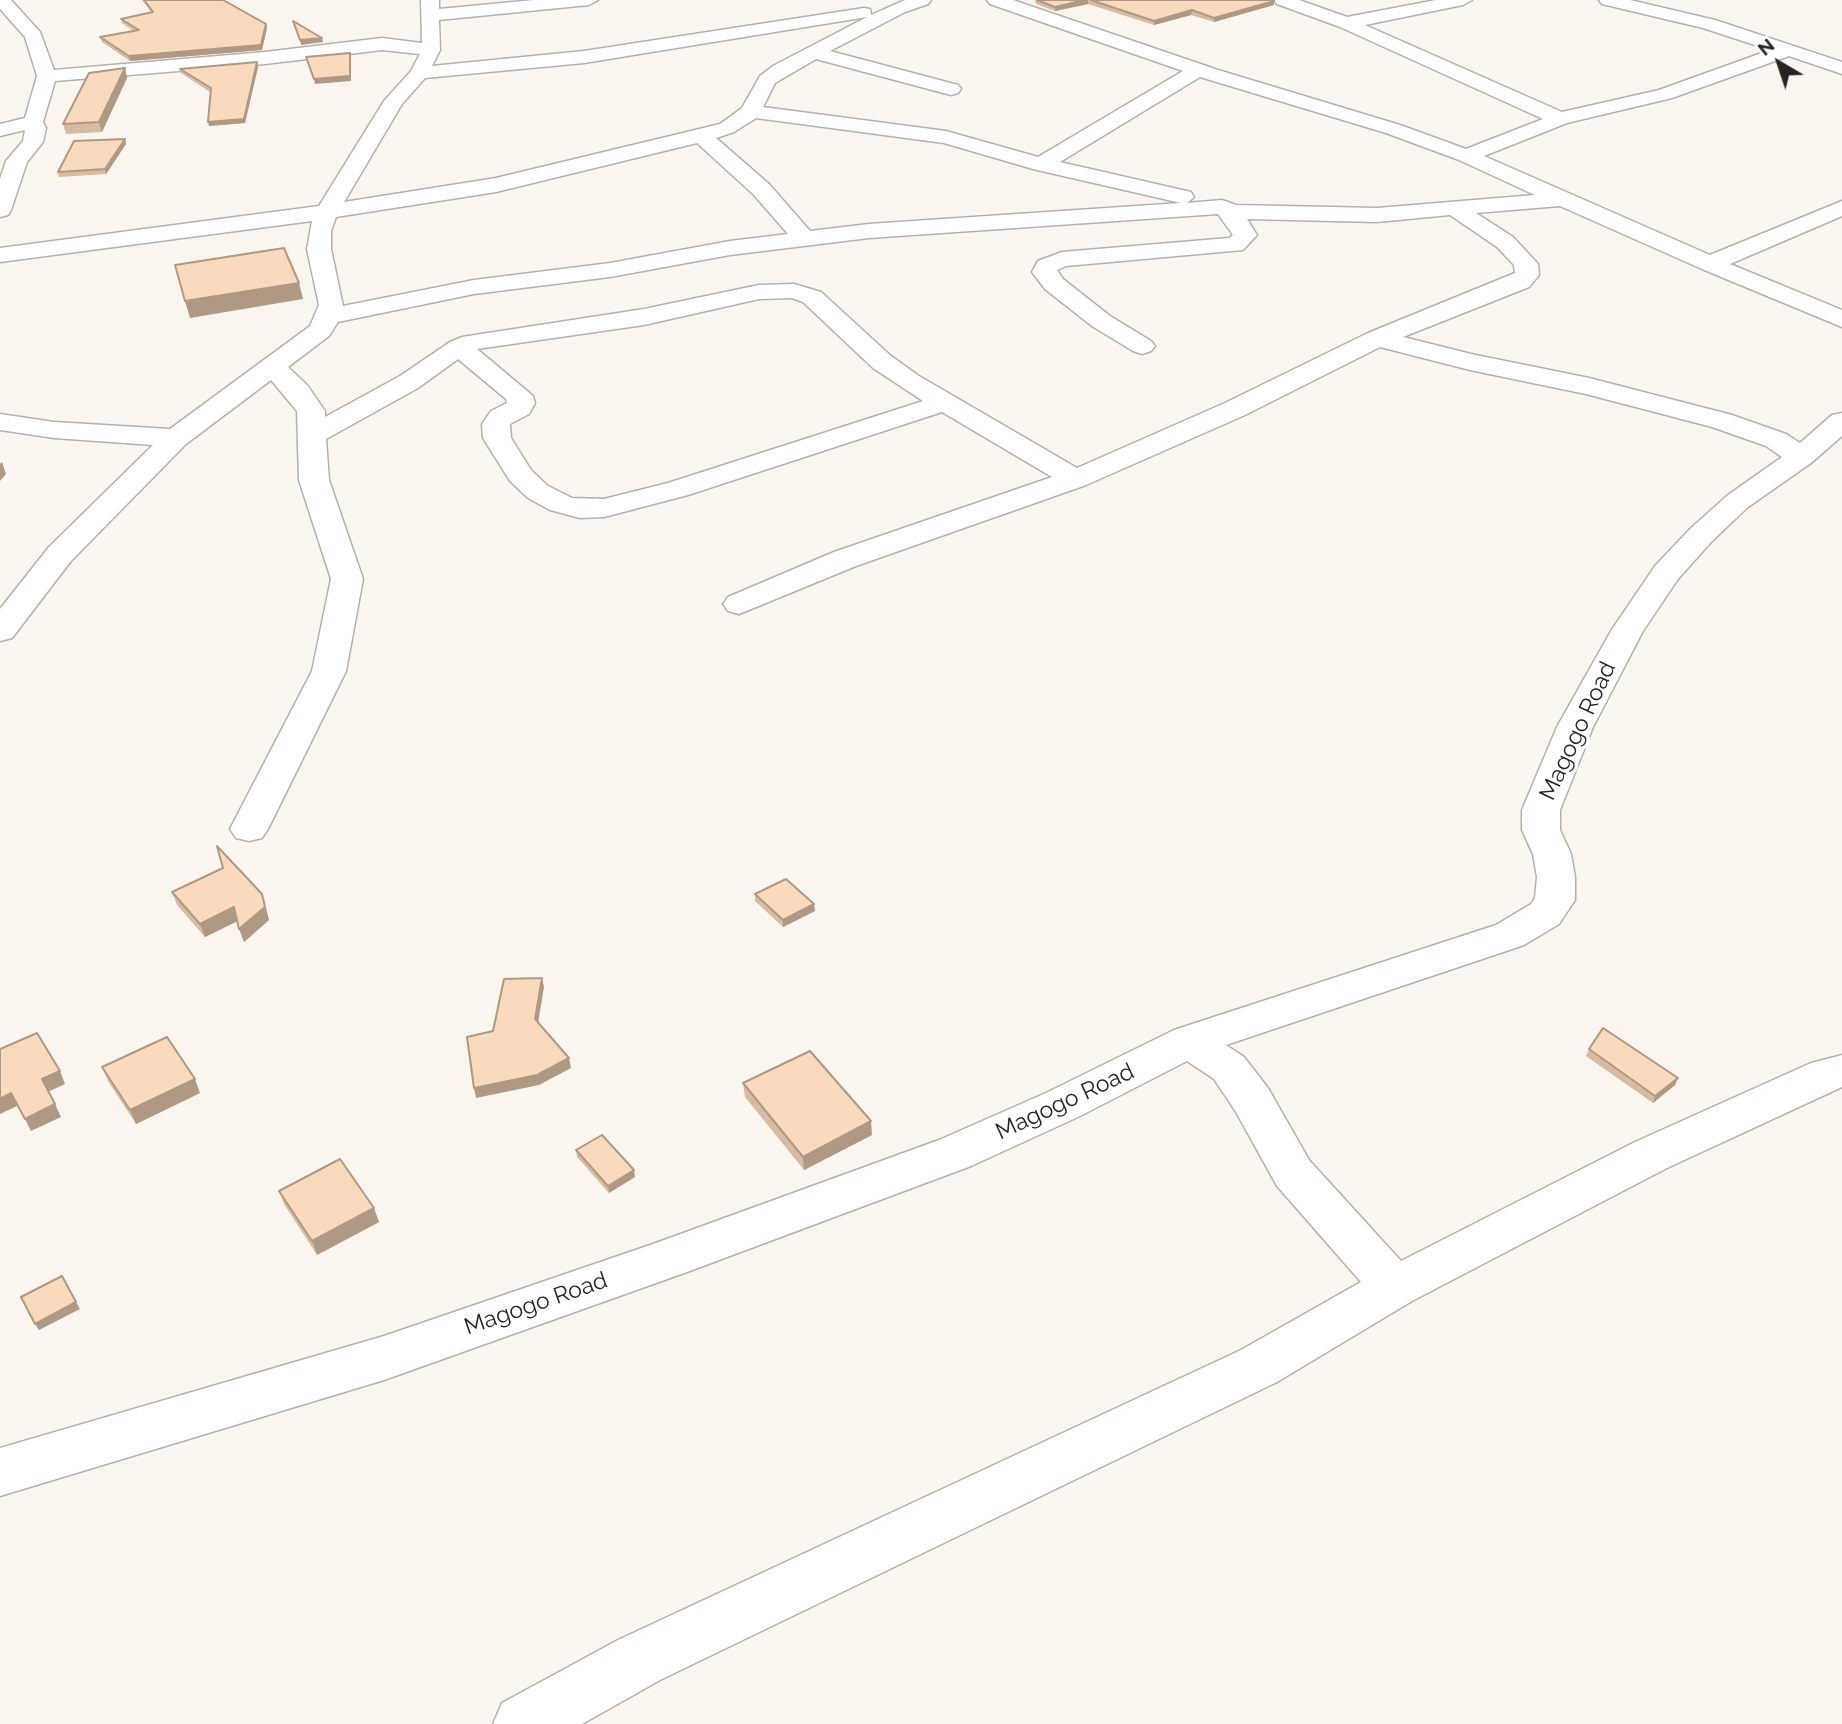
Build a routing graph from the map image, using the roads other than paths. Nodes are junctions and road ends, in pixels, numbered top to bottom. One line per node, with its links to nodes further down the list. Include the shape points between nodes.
1 (1, 0): 19 (street, via 34,36)
2 (589, 0): 8 (street)
3 (922, 0): 9 (street)
4 (996, 0): 17 (street)
5 (1283, 0): 12 (street)
6 (1463, 0): 12 (street)
7 (1608, 0): 10 (street)
8 (430, 8): 13 (street)
9 (899, 8): 15 (street); 18 (street, via 584,57)
10 (1650, 12): 11 (street); 14 (street, via 1709,24)
11 (1617, 21)
12 (1346, 23): 22 (street)
13 (431, 50): 18 (street); 19 (street, via 382,44)
14 (1790, 50): 16 (street); 22 (street, via 1665,94)
15 (811, 52): 20 (street); 21 (street, via 767,80)
16 (1842, 68)
17 (1198, 70): 26 (street); 27 (street)
18 (419, 73): 33 (street, via 394,101)
19 (47, 76): 23 (street)
20 (951, 89)
21 (751, 111): 25 (street, via 726,128); 27 (street, via 946,137)
22 (1560, 119): 26 (street)
23 (33, 122): 24 (street); 32 (street, via 33,142 18,160)
24 (0, 130)
25 (701, 136): 33 (street, via 496,185); 34 (street, via 761,189)
26 (1466, 156): 28 (street)
27 (1041, 164): 30 (street)
28 (1561, 199): 31 (street); 36 (street)
29 (1842, 208): 36 (street)
30 (1227, 209): 31 (street, via 1352,215); 34 (street, via 869,231); 42 (street, via 1245,235 1235,245 1062,259 1046,265 1044,272 1054,284)
31 (1455, 209): 41 (street, via 1505,242 1527,264 1527,275 1497,293)
32 (0, 210)
33 (327, 212): 35 (street); 38 (street, via 319,250 331,305)
34 (805, 240): 37 (street)
35 (0, 255)
36 (1710, 264): 39 (street)
37 (610, 270): 38 (street, via 474,287); 40 (street, via 599,288)
38 (329, 316): 44 (street, via 320,331)
39 (1842, 319)
40 (598, 323): 43 (street); 47 (street, via 759,292 794,291 811,298 882,362)
41 (1377, 338): 52 (street, via 1722,421 1776,440); 53 (street, via 1236,410)
42 (1142, 346)
43 (459, 347): 45 (street); 46 (street)
44 (271, 366): 50 (street, via 306,400); 51 (street)
45 (490, 373): 46 (street); 47 (street, via 519,396 519,408 496,424 497,438 520,475 538,492 580,509 604,508 678,489)
46 (409, 382): 50 (street)
47 (944, 403): 53 (street)
48 (1842, 421): 52 (street, Magogo Road)
49 (0, 422): 51 (street)
50 (312, 435): 56 (street, via 314,480 347,579 329,671)
51 (176, 438): 55 (street, via 61,554)
52 (1801, 457): 57 (street, Magogo Road, via 1738,501 1701,535 1666,573 1627,631 1575,727 1541,810 1541,830 1556,877 1555,900 1545,914 1510,935)
53 (1076, 479): 54 (street, via 845,559)
54 (739, 604)
55 (0, 631)
56 (250, 829)
57 (1189, 1041): 59 (street, via 1229,1068 1293,1172); 60 (street, Magogo Road, via 955,1153 683,1253 384,1358)
58 (1842, 1072): 59 (street, via 1826,1075 1651,1155)
59 (1395, 1286): 61 (street, via 1259,1366 639,1660)
60 (0, 1472)
61 (523, 1724)

